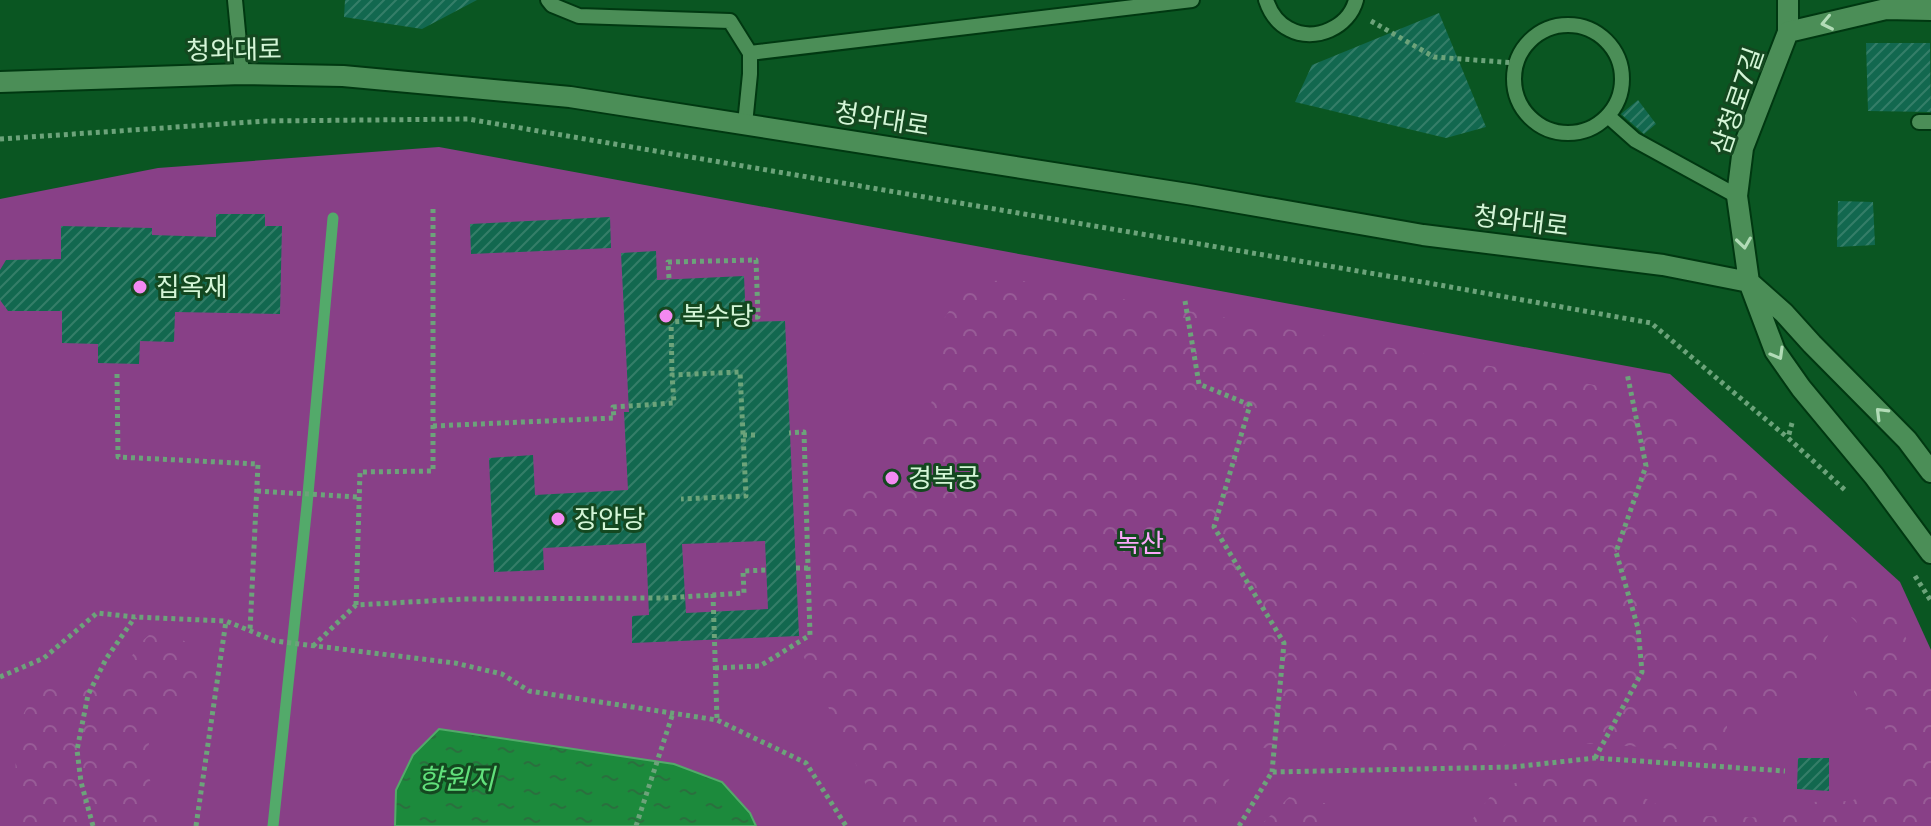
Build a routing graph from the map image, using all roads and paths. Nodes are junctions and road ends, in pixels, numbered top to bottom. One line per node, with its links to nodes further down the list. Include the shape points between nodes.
1 (235, 0): 11 (lane)
2 (548, 0): 9 (lane, via 579,16 730,21)
3 (1192, 0): 9 (lane)
4 (1266, 0): 6 (lane, via 1271,14 1290,30 1313,35 1337,27)
5 (1788, 0): 8 (street, 삼청로7길)
6 (1355, 5): 10 (path, via 1434,57)
7 (1931, 10): 8 (street, 삼청로7길, one-way to 8, via 1886,9)
8 (1788, 32): 16 (street, 삼청로7길, via 1743,148)
9 (750, 53): 14 (lane)
10 (1516, 63): 13 (lane, via 1518,99 1541,126 1576,133); 13 (lane, via 1524,47 1553,27 1588,28 1615,50 1622,66 1618,102)
11 (242, 74): 12 (street, 청와대로); 14 (street, 청와대로, via 343,76 570,97)
12 (0, 82)
13 (1608, 116): 16 (lane, via 1635,140)
14 (745, 124): 19 (street, 청와대로, via 1423,235 1663,265)
15 (0, 139): 28 (path, via 266,121 468,119 1651,323)
16 (1737, 196): 19 (street, 삼청로7길, one-way to 19)
17 (433, 205): 24 (path)
18 (669, 278): 23 (path, via 668,262 756,260 758,317 671,320)
19 (1749, 282): 29 (street, one-way to 19, via 1907,440); 33 (street, one-way to 33, via 1775,351)
20 (1185, 301): 49 (path, via 1199,384 1250,405 1214,527 1284,643)
21 (1627, 373): 47 (path, via 1646,466 1616,552 1638,628 1642,672)
22 (117, 374): 30 (path, via 118,457 258,464)
23 (672, 375): 24 (path, via 674,403 613,407 614,418); 26 (path, via 740,372)
24 (433, 426): 31 (path, via 433,471 360,472)
25 (789, 433): 35 (path, via 804,432)
26 (743, 435): 27 (path); 32 (path, via 746,496)
27 (755, 435)
28 (1788, 438)
29 (1931, 472)
30 (257, 491): 31 (path); 41 (path)
31 (358, 497): 38 (path)
32 (681, 499)
33 (1931, 553)
34 (796, 568): 35 (path)
35 (808, 568): 43 (path, via 810,635 760,666)
36 (766, 570): 37 (path, via 743,571 744,593)
37 (713, 594): 38 (path); 43 (path)
38 (356, 605): 42 (path)
39 (135, 617): 40 (path); 44 (path, via 97,613 44,658); 50 (path, via 88,695 77,750)
40 (226, 621): 41 (path); 51 (path)
41 (250, 631): 42 (path)
42 (313, 646): 45 (path, via 455,663 502,674 529,691)
43 (715, 668): 46 (path)
44 (0, 677)
45 (673, 713): 46 (path); 52 (path)
46 (717, 720): 53 (path, via 806,763)
47 (1595, 758): 48 (path); 49 (path, via 1513,767)
48 (1785, 771)
49 (1272, 772): 54 (path)
50 (93, 826)
51 (196, 826)
52 (636, 826)
53 (846, 826)
54 (1239, 826)

